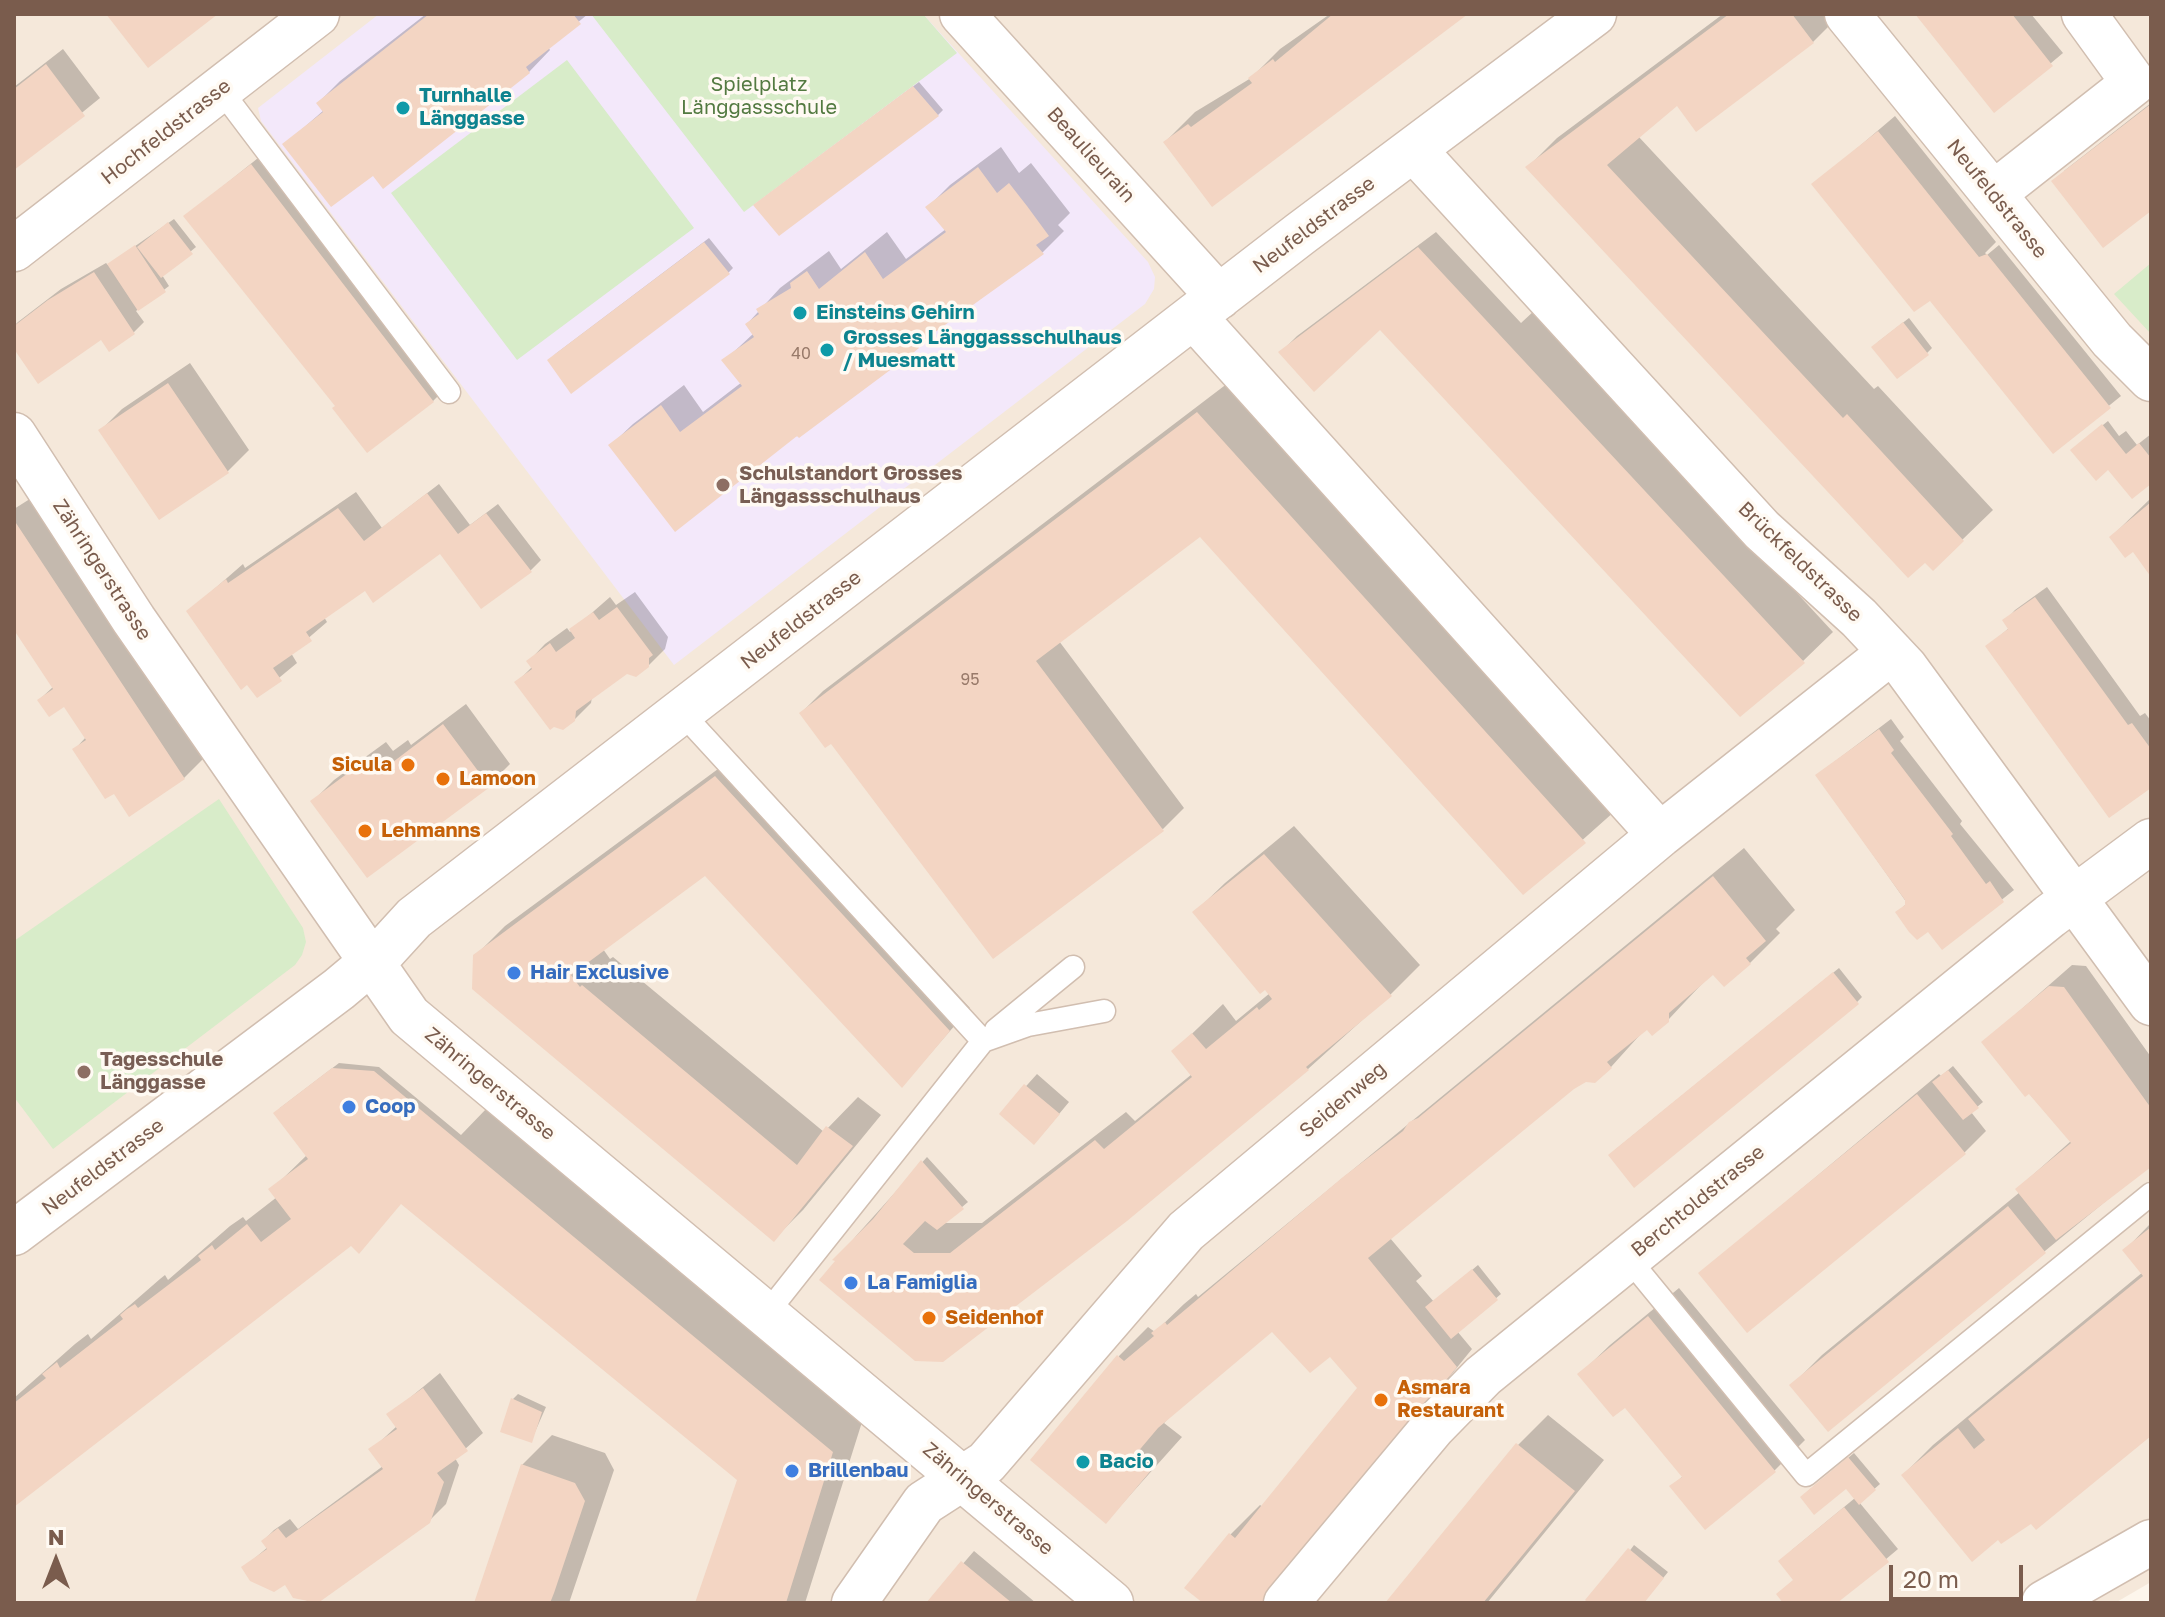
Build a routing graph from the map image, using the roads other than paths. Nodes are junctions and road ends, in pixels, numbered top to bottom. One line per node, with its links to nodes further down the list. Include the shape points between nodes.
1 (317, 14): 6 (street, Hochfeldstrasse)
2 (962, 14): 10 (street, Beaulieurain)
3 (1594, 14): 7 (street, Neufeldstrasse)
4 (1847, 14): 8 (street, Neufeldstrasse)
5 (2084, 14): 8 (street, via 2134,83)
6 (220, 89): 9 (street, Hochfeldstrasse); 12 (lane)
7 (1414, 150): 10 (street, Neufeldstrasse); 14 (street, Brückfeldstrasse, via 1762,530)
8 (1993, 194): 11 (street, Neufeldstrasse, via 2112,340)
9 (14, 249)
10 (1206, 307): 15 (street, Neufeldstrasse); 16 (street, Beaulieurain)
11 (2151, 379)
12 (449, 392)
13 (14, 435): 19 (street, Zähringerstrasse)
14 (1891, 652): 16 (street, Seidenweg); 18 (street, Brückfeldstrasse)
15 (681, 712): 19 (street, Neufeldstrasse, via 414,918); 23 (lane)
16 (1660, 835): 28 (street, Seidenweg, via 1186,1231 1032,1414 986,1463)
17 (2151, 841): 18 (street, Berchtoldstrasse)
18 (2074, 897): 21 (street, Brückfeldstrasse); 26 (street, Berchtoldstrasse)
19 (370, 964): 25 (street, Neufeldstrasse); 27 (street, Zähringerstrasse, via 409,1016)
20 (1073, 967): 23 (lane)
21 (2151, 1003)
22 (1104, 1011): 23 (lane, via 1028,1025)
23 (983, 1041): 27 (lane)
24 (2151, 1194): 26 (lane, via 1806,1475)
25 (14, 1233)
26 (1628, 1258): 32 (street, Berchtoldstrasse, via 1474,1384)
27 (767, 1313): 28 (street, Zähringerstrasse)
28 (963, 1479): 30 (street, Seidenweg, via 924,1503); 31 (street, Zähringerstrasse)
29 (2151, 1542): 33 (street)
30 (854, 1603)
31 (1111, 1603)
32 (1286, 1603)
33 (2044, 1603)

